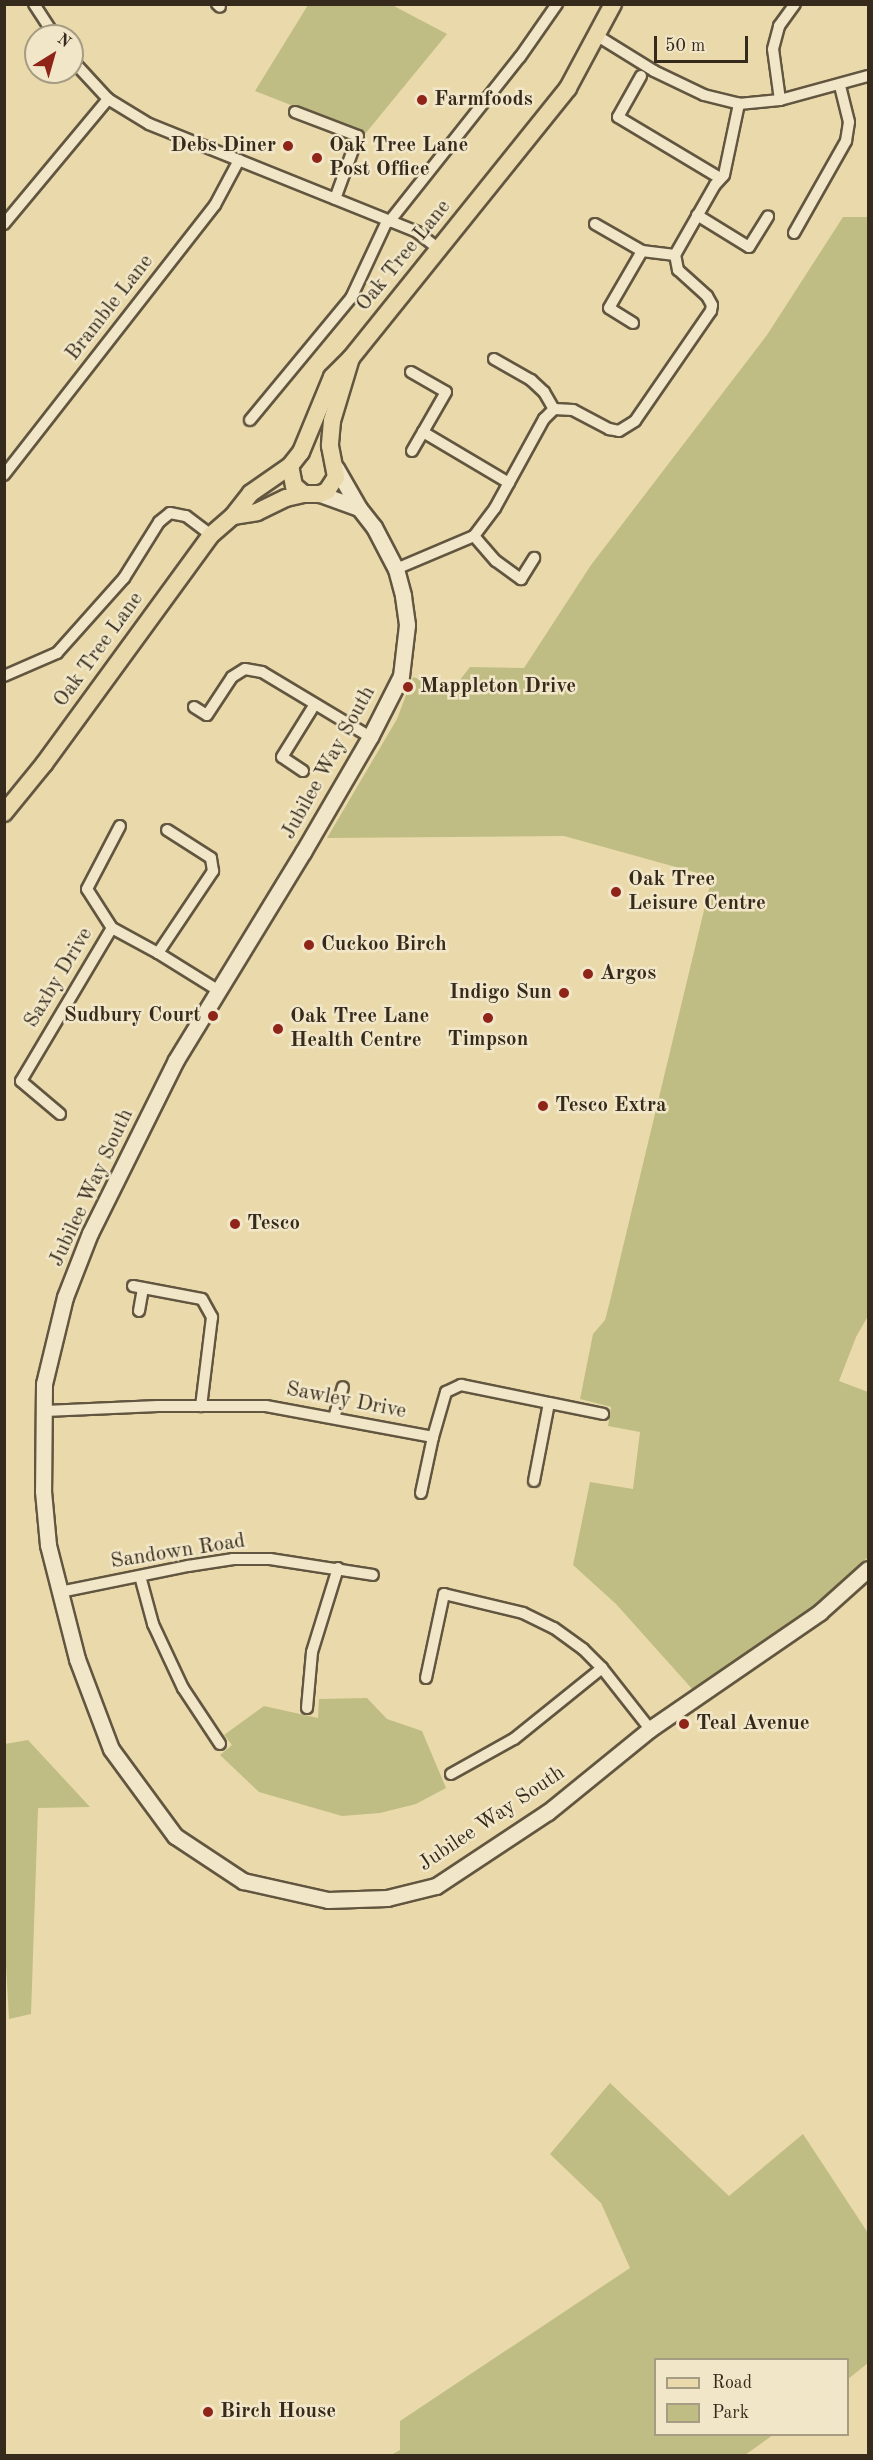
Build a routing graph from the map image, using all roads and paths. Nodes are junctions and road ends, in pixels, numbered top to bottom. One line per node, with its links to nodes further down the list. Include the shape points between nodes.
1 (34, 4): 5 (street)
2 (557, 4): 20 (street, Oak Tree Lane, via 520,57)
3 (613, 4): 6 (main road, Oak Tree Lane)
4 (795, 4): 12 (street, via 779,26 773,49)
5 (47, 24)
6 (596, 35): 13 (street, via 654,71 696,91); 24 (main road, Oak Tree Lane, via 568,88)
7 (84, 73): 11 (street)
8 (641, 76): 16 (street, via 618,117)
9 (868, 76): 10 (street)
10 (840, 85): 12 (street); 23 (street, via 849,122 846,141)
11 (108, 99): 15 (street, via 149,124); 21 (street)
12 (780, 100): 13 (street)
13 (739, 104): 16 (street, via 724,175)
14 (295, 112): 17 (street, via 358,136)
15 (239, 160): 17 (street); 38 (street, Bramble Lane, via 216,205)
16 (720, 178): 18 (street)
17 (335, 199): 20 (street)
18 (697, 215): 19 (street, via 749,247); 26 (street)
19 (768, 216)
20 (388, 221): 24 (street, via 422,235); 32 (street, Oak Tree Lane, via 351,298)
21 (4, 224)
22 (595, 224): 25 (street)
23 (794, 233)
24 (439, 249): 28 (main road, Oak Tree Lane)
25 (642, 252): 26 (street); 27 (street, via 609,308)
26 (675, 255): 31 (street, via 678,270 712,305 635,421 619,431 573,410)
27 (633, 323)
28 (351, 358): 35 (main road, Oak Tree Lane, via 332,377); 36 (main road, Oak Tree Lane, via 332,422 330,446)
29 (494, 359): 31 (street, via 531,380)
30 (411, 372): 33 (street, via 446,393)
31 (554, 409): 39 (street, via 544,419)
32 (250, 420)
33 (423, 432): 34 (street); 39 (street)
34 (412, 451)
35 (301, 452): 36 (main road, via 322,451); 37 (main road, Oak Tree Lane)
36 (334, 465): 40 (main road, via 333,484); 41 (street, Jubilee Way South)
37 (290, 466): 40 (main road, via 294,486); 42 (main road, Oak Tree Lane, via 250,493)
38 (4, 475)
39 (509, 483): 44 (street)
40 (312, 494): 41 (street); 42 (main road, Oak Tree Lane, via 286,498 257,512)
41 (359, 508): 46 (street, Jubilee Way South, via 374,526)
42 (233, 516): 43 (main road, Oak Tree Lane)
43 (211, 535): 47 (street, via 186,516 170,513 159,522 124,578 57,653); 52 (main road, Oak Tree Lane, via 51,755)
44 (474, 536): 45 (street, via 496,561 521,579); 46 (street)
45 (534, 558)
46 (396, 568): 50 (street, Jubilee Way South, via 407,625 405,650 400,676)
47 (4, 676)
48 (315, 704): 49 (street, via 262,672 245,669 232,677 207,715); 50 (street); 51 (street, via 282,758)
49 (194, 707)
50 (370, 737): 57 (street, Jubilee Way South)
51 (303, 771)
52 (4, 813)
53 (120, 826): 55 (street, via 87,889)
54 (167, 831): 56 (street, via 211,858 213,871)
55 (112, 928): 56 (street, Saxby Drive); 58 (street, Saxby Drive, via 21,1081)
56 (158, 953): 57 (street, Saxby Drive)
57 (219, 991): 63 (street, Jubilee Way South, via 176,1060 90,1233 65,1297 44,1384)
58 (60, 1114)
59 (139, 1311): 62 (street, via 138,1287 202,1299 212,1317)
60 (343, 1387): 65 (street)
61 (549, 1403): 64 (street); 66 (street, via 460,1385 446,1392); 67 (street)
62 (201, 1406): 63 (street, Sawley Drive); 65 (street, Sawley Drive, via 266,1406)
63 (45, 1411): 73 (street, Jubilee Way South, via 43,1491 48,1545)
64 (603, 1414)
65 (334, 1418): 66 (street, Sawley Drive)
66 (433, 1437): 68 (street)
67 (534, 1481)
68 (421, 1493)
69 (339, 1568): 71 (street, Sandown Road); 72 (street, Sandown Road, via 270,1559 233,1559); 76 (street, via 312,1652)
70 (868, 1569): 77 (street, Jubilee Way South, via 820,1612)
71 (373, 1575)
72 (140, 1576): 73 (street, Sandown Road); 78 (street, via 153,1624 183,1688)
73 (60, 1592): 77 (street, Jubilee Way South, via 77,1659 111,1749 175,1836 243,1881 328,1900 387,1898 436,1886 548,1812)
74 (602, 1668): 75 (street, via 554,1628 523,1613 444,1594); 77 (street); 79 (street, via 514,1739)
75 (426, 1678)
76 (307, 1708)
77 (650, 1729)
78 (220, 1744)
79 (451, 1774)

